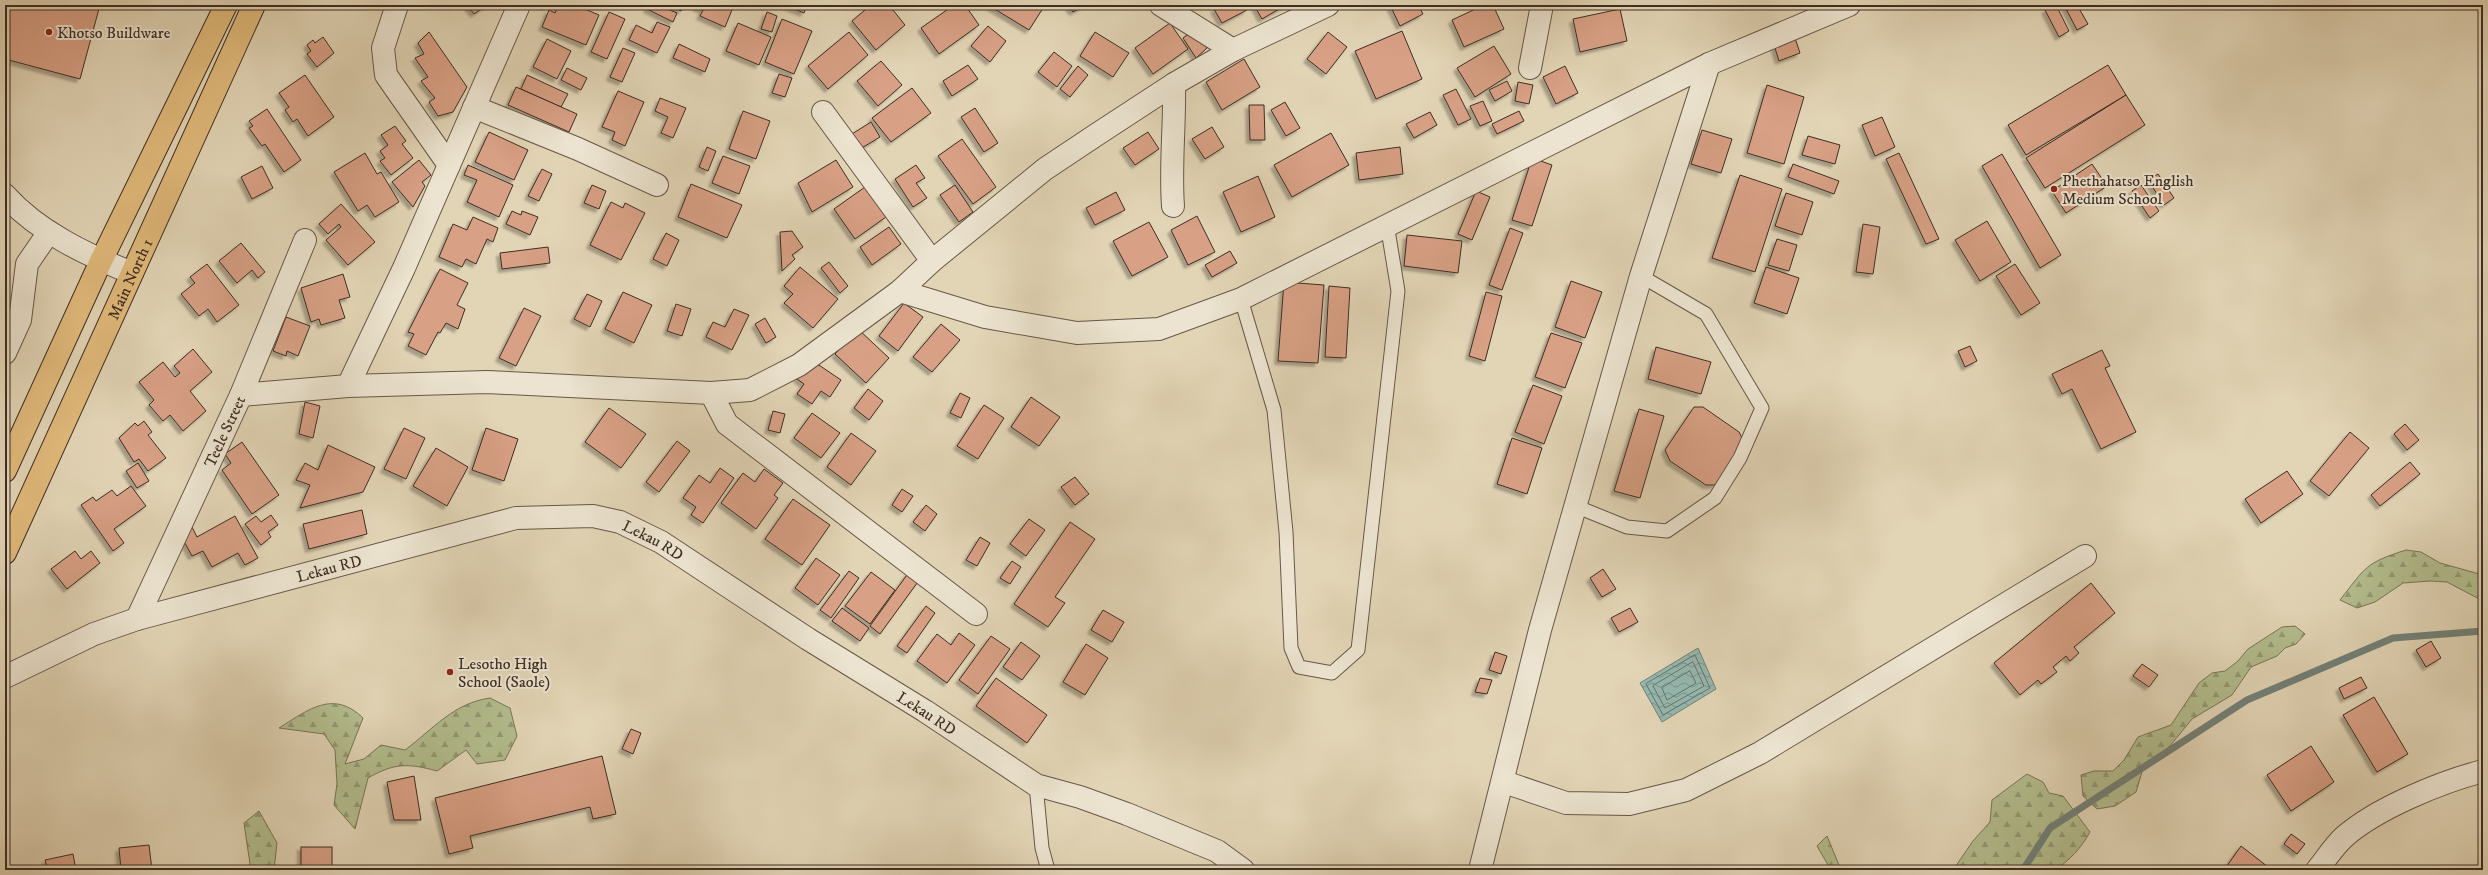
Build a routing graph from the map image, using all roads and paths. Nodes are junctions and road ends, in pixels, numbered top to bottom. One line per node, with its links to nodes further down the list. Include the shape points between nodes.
1 (226, 5): 22 (main road, Main North 1)
2 (254, 5): 24 (main road, Main North 1)
3 (397, 5): 15 (street, via 383,48 386,75)
4 (519, 5): 13 (street)
5 (1161, 5): 9 (street)
6 (1328, 5): 9 (street)
7 (1542, 5): 11 (street)
8 (1849, 5): 10 (street)
9 (1232, 50): 12 (street)
10 (1709, 64): 19 (street); 25 (street)
11 (1530, 68)
12 (1174, 84): 18 (street, via 1175,122 1171,183); 23 (street, via 1045,169)
13 (474, 108): 15 (street); 16 (street, via 578,149)
14 (823, 112): 23 (street)
15 (448, 165): 29 (street, via 404,268)
16 (657, 185)
17 (5, 195): 20 (street)
18 (1173, 206)
19 (1388, 224): 27 (street); 27 (lane, via 1398,291 1358,650 1332,673 1299,667 1291,648 1286,532 1274,410)
20 (49, 232): 22 (street); 28 (street, via 27,264 20,320)
21 (305, 240): 31 (street, Teele Street)
22 (101, 261): 24 (street); 32 (main road, Main North 1)
23 (932, 261): 26 (street)
24 (132, 273): 34 (main road, Main North 1)
25 (1641, 276): 33 (street); 33 (lane, via 1706,314 1762,408 1740,458 1715,498 1667,531 1627,527)
26 (900, 291): 27 (street, via 985,317 1077,333 1159,329); 30 (street, via 799,365 750,390)
27 (1241, 298)
28 (5, 353)
29 (348, 386): 30 (street, via 487,382); 31 (street)
30 (711, 393): 36 (street, via 727,424)
31 (241, 395): 37 (street, Teele Street)
32 (5, 471)
33 (1576, 506): 40 (street, via 1534,655)
34 (5, 553)
35 (2085, 556): 40 (street, via 1760,753 1686,790 1629,804 1566,803)
36 (976, 614)
37 (137, 619): 38 (street, Lekau RD, via 94,634); 41 (street, Lekau RD, via 516,518 593,516 620,522 661,542)
38 (5, 677)
39 (2483, 771): 45 (street, via 2394,804 2344,837)
40 (1504, 782): 44 (street)
41 (1036, 785): 42 (lane, via 1042,848); 43 (street, Lekau RD, via 1127,814 1217,851)
42 (1048, 870)
43 (1243, 870)
44 (1480, 870)
45 (2317, 870)

